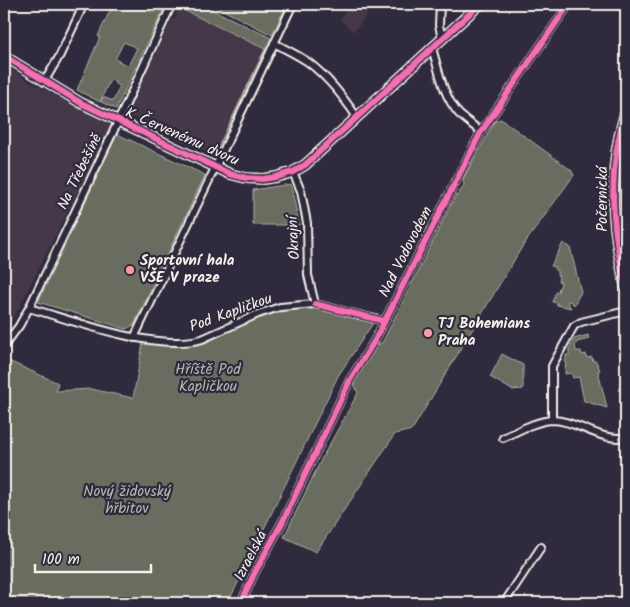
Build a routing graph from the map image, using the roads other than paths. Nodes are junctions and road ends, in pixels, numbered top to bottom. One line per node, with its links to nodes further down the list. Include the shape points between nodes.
1 (84, 4): 11 (street)
2 (172, 4): 14 (street, Na Třebešíně)
3 (293, 4): 8 (street)
4 (440, 4): 7 (street)
5 (480, 4): 7 (street, K Červenému dvoru)
6 (569, 4): 15 (street, Nad Vodovodem)
7 (442, 39): 9 (street, K Červenému dvoru)
8 (274, 43): 13 (street, via 322,74); 16 (street)
9 (432, 48): 13 (street, K Červenému dvoru); 15 (street, via 448,96 460,114)
10 (4, 56): 11 (street, K Červenému dvoru)
11 (44, 82): 14 (street, K Červenému dvoru)
12 (626, 110): 18 (street, Počernická, via 615,160 612,193 616,240)
13 (358, 117): 17 (street, K Červenému dvoru)
14 (118, 122): 16 (street, K Červenému dvoru); 20 (street, Na Třebešíně)
15 (481, 132): 22 (street, Nad Vodovodem)
16 (214, 168): 17 (street, K Červenému dvoru, via 251,179); 23 (street)
17 (293, 172): 19 (street, Okrajní, via 302,191 307,223 308,276)
18 (626, 288)
19 (315, 304): 22 (street, Pod Kapličkou); 23 (street, Pod Kapličkou, via 280,307 192,342)
20 (29, 308): 23 (street, Pod Kapličkou); 24 (street, Na Třebešíně)
21 (626, 310): 25 (street, via 574,326 552,366)
22 (384, 321): 28 (street, Nad Vodovodem, via 350,380)
23 (134, 338)
24 (4, 346)
25 (552, 420): 26 (street, via 615,438); 27 (street)
26 (626, 437)
27 (503, 438)
28 (283, 521): 30 (street, Izraelská)
29 (542, 548): 31 (street)
30 (241, 603)
31 (504, 603)

